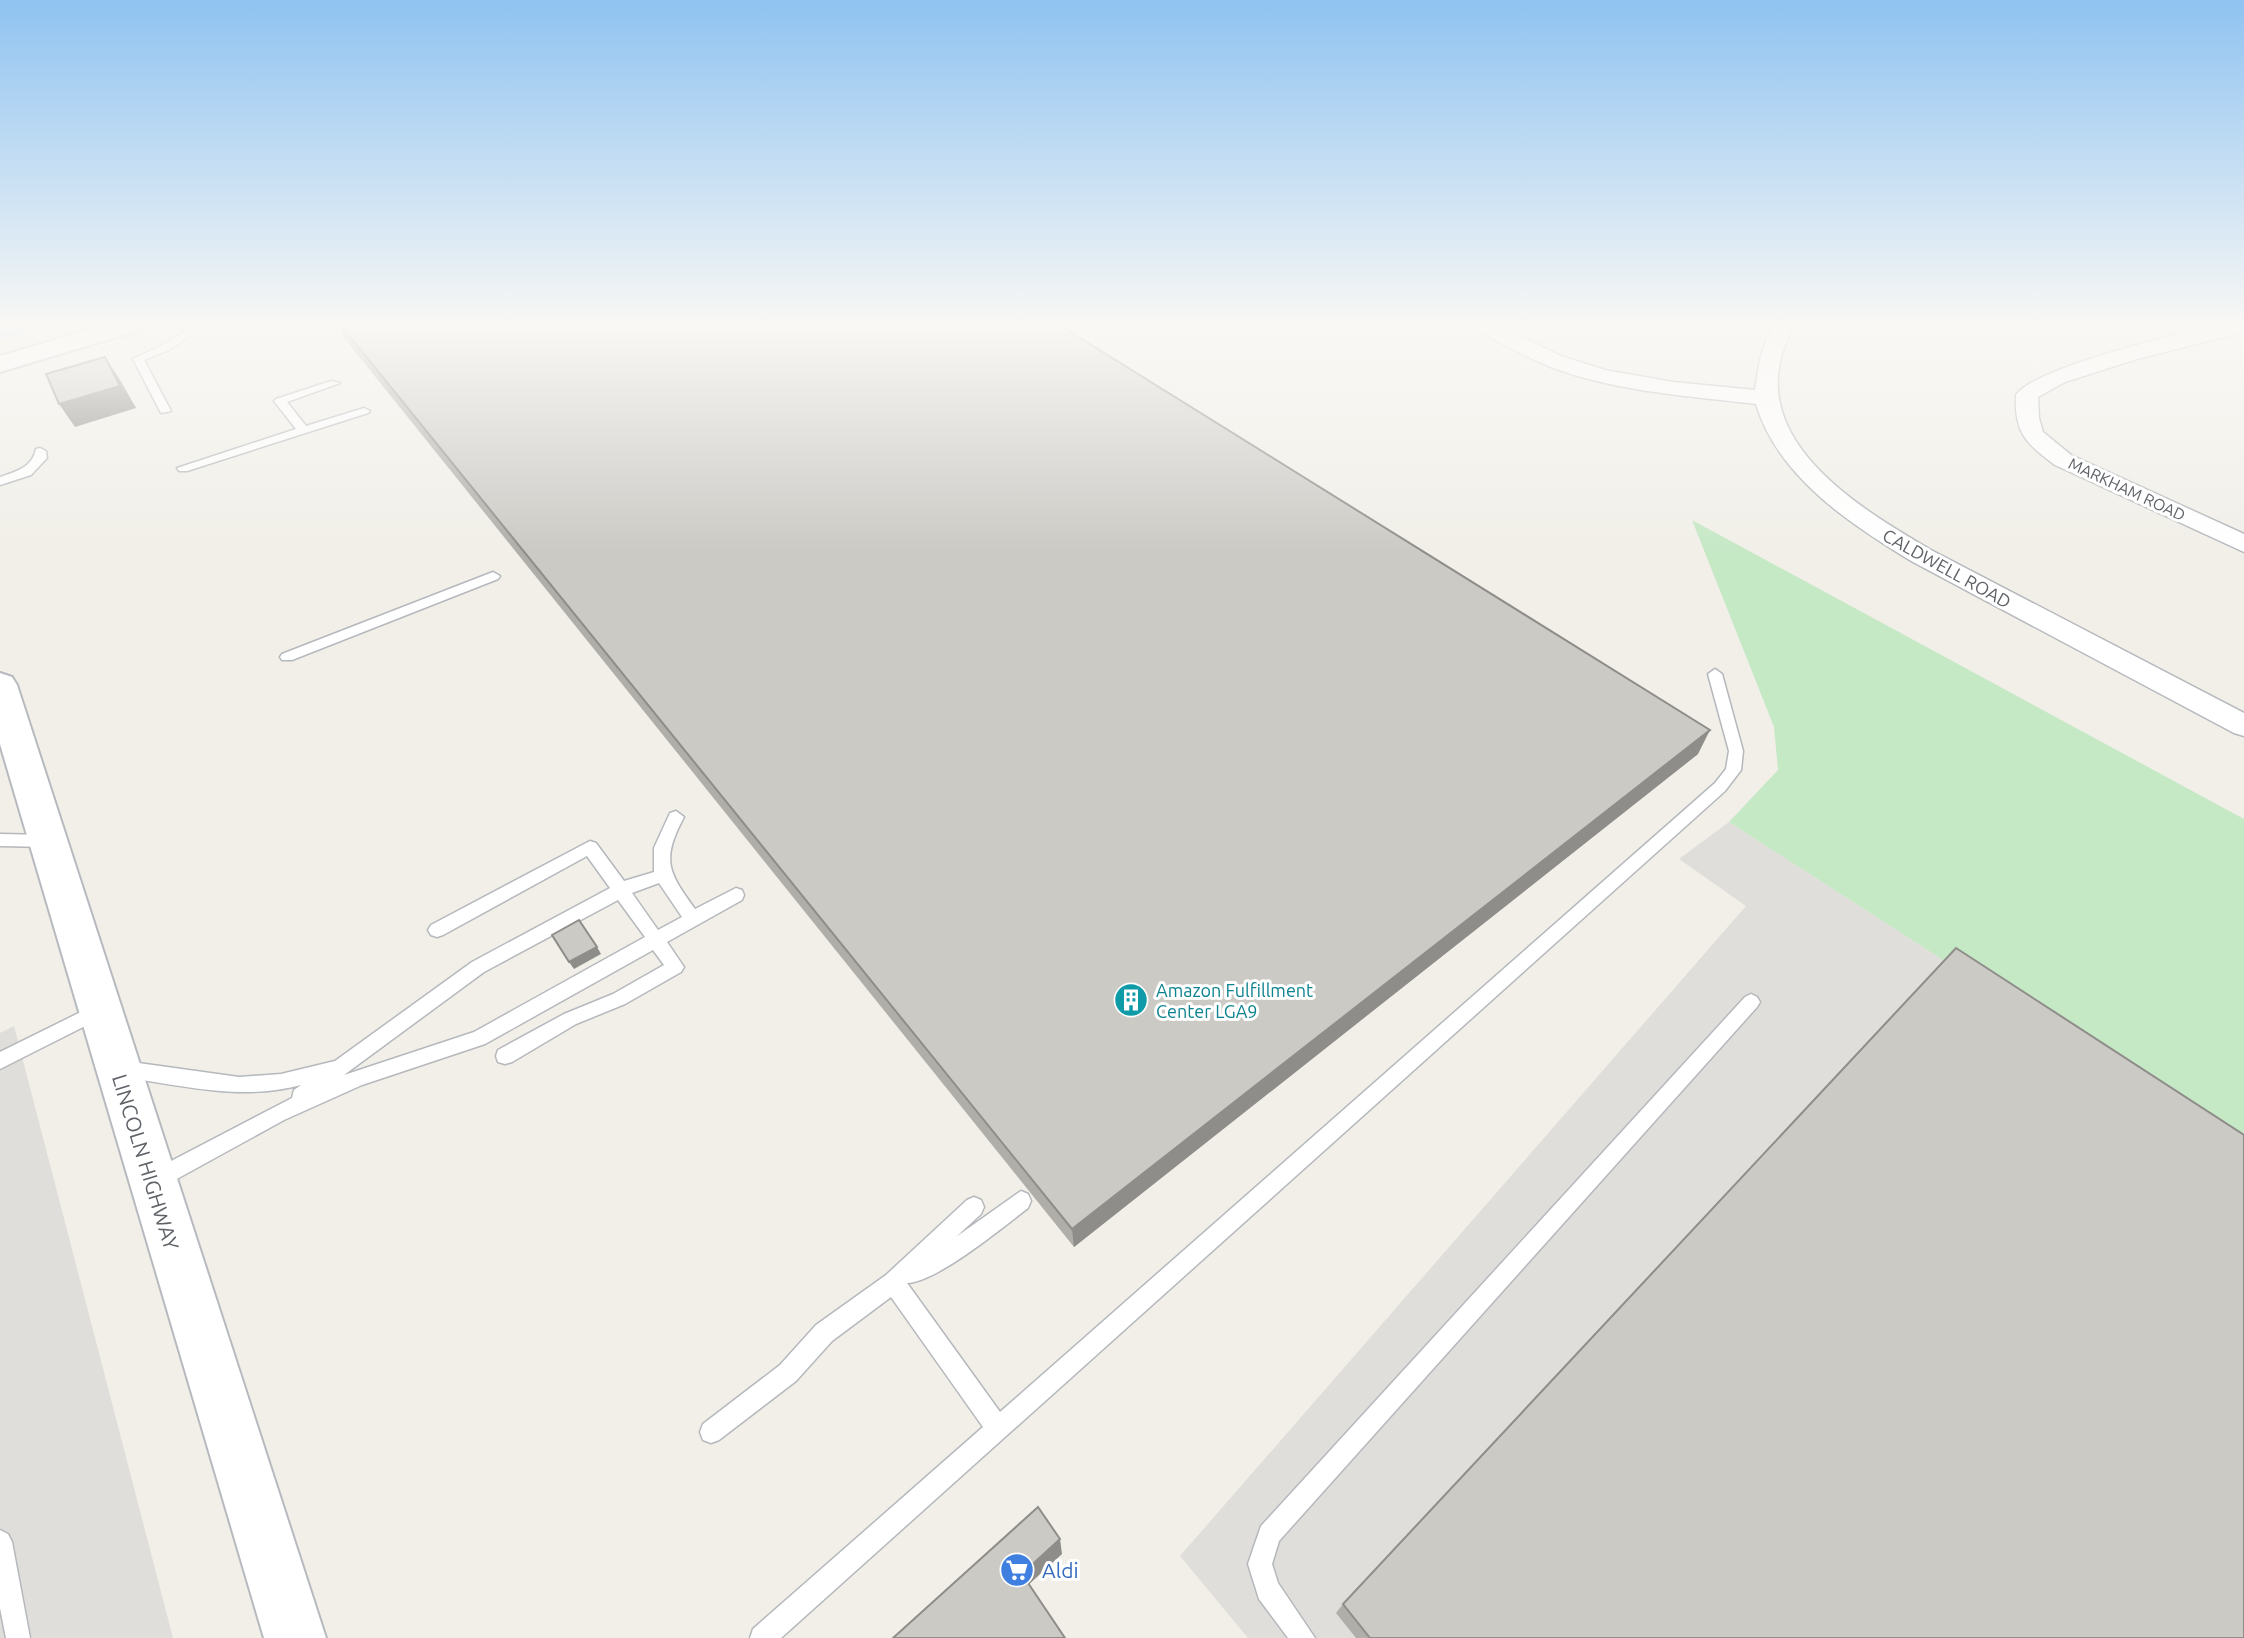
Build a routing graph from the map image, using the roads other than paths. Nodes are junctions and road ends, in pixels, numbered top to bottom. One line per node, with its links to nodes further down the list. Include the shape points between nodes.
1 (159, 399): 5 (lane)
2 (285, 399): 7 (lane, via 280,401)
3 (1767, 399): 16 (street, CALDWELL ROAD, via 1777,428 1805,467 1876,530)
4 (2027, 399): 11 (street, MARKHAM ROAD, via 2027,426 2063,460)
5 (165, 411)
6 (364, 411): 7 (lane)
7 (304, 431): 9 (lane)
8 (40, 452): 10 (lane, via 33,469)
9 (183, 468)
10 (0, 481)
11 (2244, 544)
12 (493, 576): 13 (lane)
13 (287, 657)
14 (1715, 674): 37 (lane, via 1736,751 1733,770 1720,787)
15 (1, 690): 19 (main road, LINCOLN HIGHWAY)
16 (2244, 726)
17 (676, 817): 20 (lane, via 660,851)
18 (0, 840): 19 (lane)
19 (49, 841): 27 (main road, LINCOLN HIGHWAY)
20 (663, 876): 21 (lane); 23 (lane)
21 (621, 890): 24 (lane, via 590,847); 25 (lane); 30 (lane, via 478,967)
22 (736, 895): 23 (lane)
23 (692, 919): 25 (lane)
24 (437, 930)
25 (655, 940): 28 (lane, via 675,967); 32 (lane, via 479,1038 358,1078)
26 (1751, 1002): 43 (lane, via 1269,1534 1260,1564 1268,1590)
27 (101, 1010): 29 (lane); 31 (main road, LINCOLN HIGHWAY)
28 (505, 1056)
29 (0, 1061)
30 (345, 1063): 31 (lane, via 281,1082 250,1085); 32 (lane)
31 (118, 1069): 33 (main road, LINCOLN HIGHWAY)
32 (277, 1114): 33 (lane)
33 (152, 1182): 41 (main road, LINCOLN HIGHWAY)
34 (1021, 1201): 36 (lane, via 957,1250)
35 (974, 1206): 36 (lane)
36 (893, 1282): 37 (lane); 38 (lane, via 824,1333 788,1373)
37 (998, 1428): 42 (lane)
38 (711, 1432)
39 (0, 1542): 40 (lane)
40 (18, 1638)
41 (295, 1638)
42 (762, 1638)
43 (1303, 1638)

